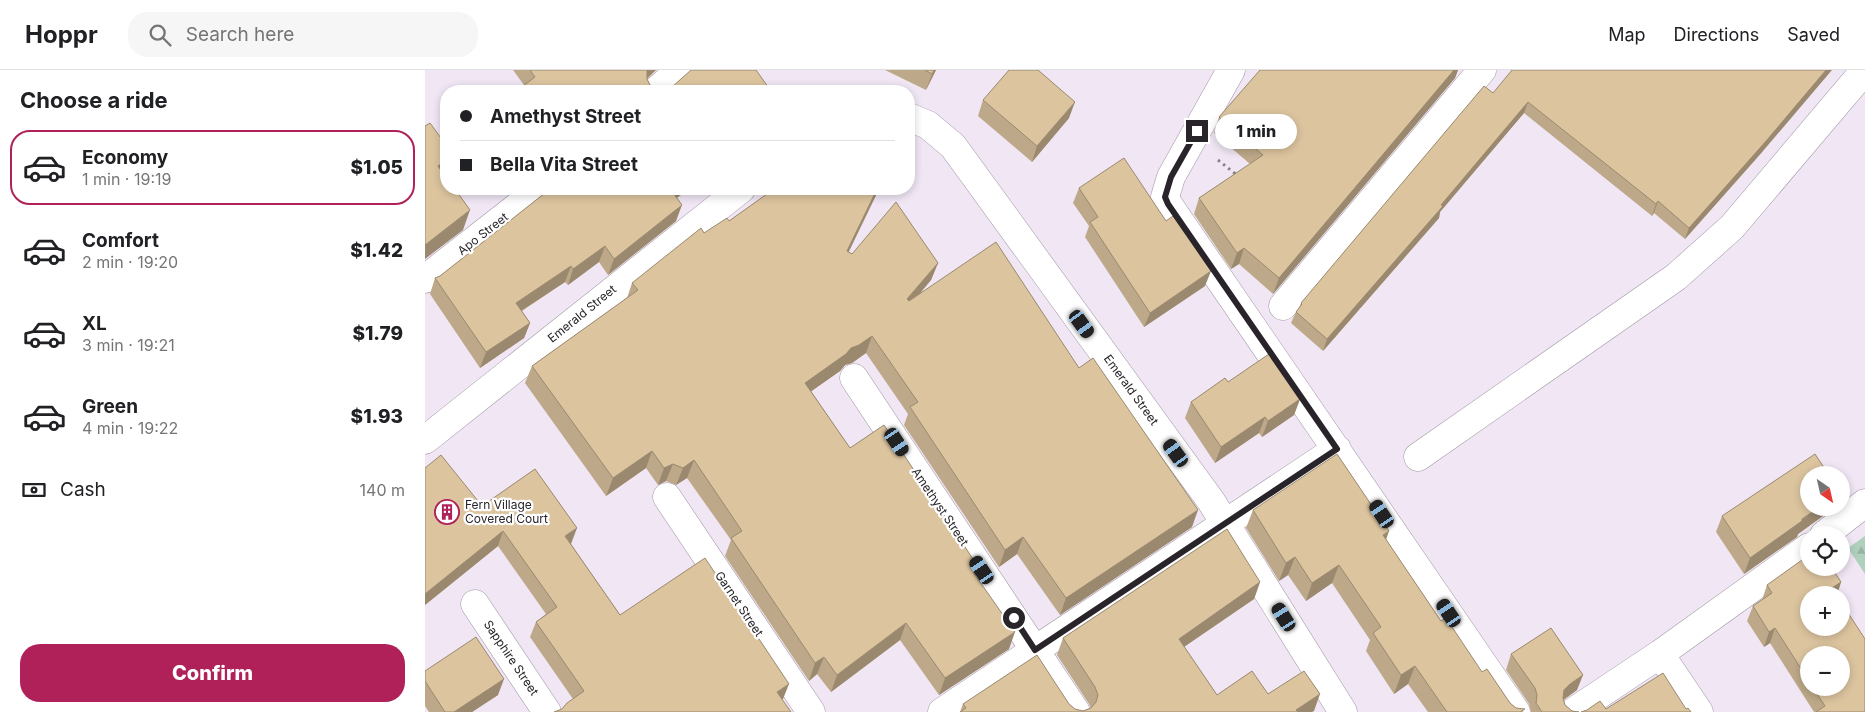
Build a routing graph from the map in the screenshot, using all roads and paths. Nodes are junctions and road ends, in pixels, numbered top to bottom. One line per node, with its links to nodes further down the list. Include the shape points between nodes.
1 (680, 70): 5 (street)
2 (1231, 70): 15 (street, via 1171,177 1165,197)
3 (1482, 70): 12 (street)
4 (1865, 70): 16 (street, via 1732,227 1705,253 1676,277)
5 (663, 85)
6 (915, 119): 19 (street, Emerald Street, via 928,124 953,146)
7 (1213, 156): 8 (path)
8 (1242, 180)
9 (532, 195): 11 (street, Apo Street)
10 (733, 195): 14 (street, Emerald Street)
11 (425, 279)
12 (1283, 306)
13 (854, 378): 24 (street, Amethyst Street)
14 (425, 440)
15 (1337, 449): 19 (street); 30 (street)
16 (1418, 457)
17 (667, 497): 26 (street, Garnet Street)
18 (1865, 503): 20 (street)
19 (1225, 522): 24 (street); 29 (street, Emerald Street)
20 (1836, 526)
21 (1800, 553): 23 (street)
22 (475, 604): 25 (street, Sapphire Street)
23 (1669, 647): 31 (street); 32 (street)
24 (1035, 650): 27 (street); 28 (street, Amethyst Street)
25 (547, 712)
26 (811, 712)
27 (942, 712)
28 (1077, 712)
29 (1343, 712)
30 (1516, 712)
31 (1573, 712)
32 (1699, 712)

